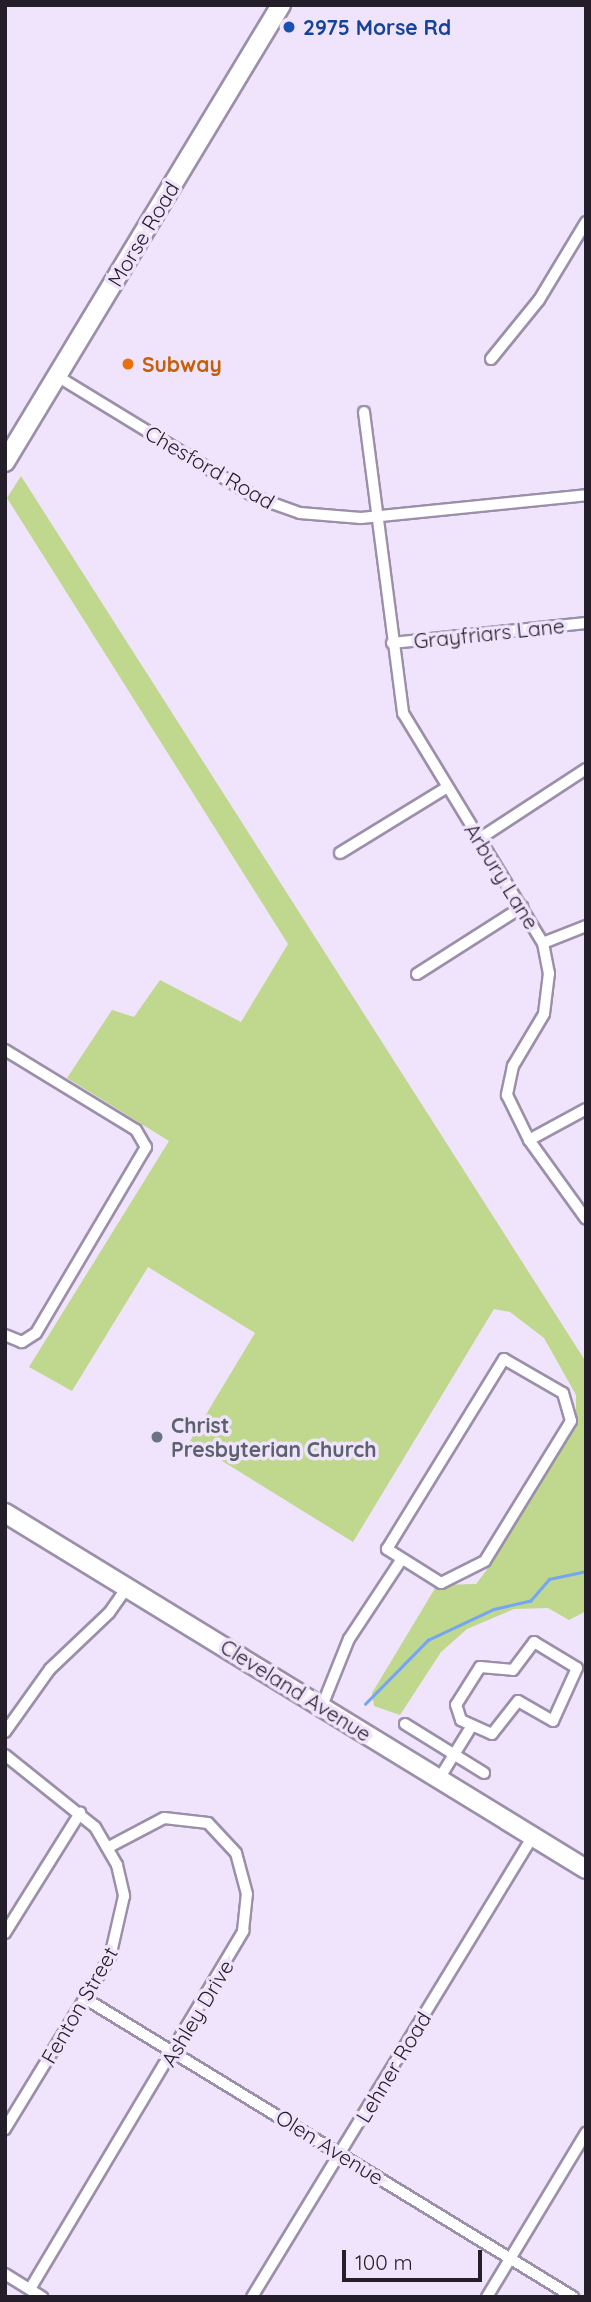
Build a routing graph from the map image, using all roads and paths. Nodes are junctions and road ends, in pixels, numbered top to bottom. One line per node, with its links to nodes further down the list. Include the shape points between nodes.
1 (281, 5): 4 (main road, Morse Road)
2 (586, 222): 3 (street, via 539,300)
3 (491, 359)
4 (57, 376): 6 (main road, Morse Road); 8 (street, Chesford Road, via 270,505 318,517)
5 (364, 412): 8 (street, Arbury Lane)
6 (5, 462)
7 (586, 495): 8 (street, Chesford Road)
8 (377, 517): 10 (street, Arbury Lane)
9 (586, 623): 10 (street, Grayfriars Lane)
10 (392, 643): 12 (street, Arbury Lane, via 403,713)
11 (586, 768): 13 (street)
12 (446, 788): 13 (street, Arbury Lane); 14 (street)
13 (479, 839): 15 (street, Arbury Lane)
14 (340, 853)
15 (522, 907): 17 (street, Arbury Lane); 18 (street)
16 (586, 926): 17 (street)
17 (543, 943): 21 (street, Arbury Lane, via 549,972 544,1014 513,1066 507,1095)
18 (417, 974)
19 (5, 1050): 23 (street, via 136,1130 146,1157 36,1333)
20 (586, 1109): 21 (street)
21 (529, 1140): 22 (street, Arbury Lane)
22 (586, 1219)
23 (9, 1338)
24 (5, 1513): 26 (main road, Cleveland Avenue)
25 (401, 1560): 25 (street, via 442,1583 485,1561 571,1421 567,1399 504,1359 387,1549); 27 (street, via 344,1648)
26 (127, 1587): 27 (main road, Cleveland Avenue); 30 (street, via 109,1614 50,1668)
27 (322, 1706): 34 (main road, Cleveland Avenue)
28 (405, 1724): 32 (street)
29 (471, 1727): 29 (street, via 499,1731 518,1701 553,1721 577,1668 534,1642 513,1670 480,1667 456,1705); 32 (street)
30 (5, 1732)
31 (5, 1755): 35 (street, Fenton Street, via 35,1785)
32 (453, 1756): 33 (street); 34 (street)
33 (484, 1773)
34 (439, 1779): 36 (main road, Cleveland Avenue)
35 (80, 1813): 37 (street, Fenton Street); 39 (street)
36 (533, 1836): 38 (main road, Cleveland Avenue); 44 (street, Lehner Road)
37 (109, 1847): 40 (street, Fenton Street, via 121,1876 124,1915); 41 (street, Ashley Drive, via 164,1818 187,1816 208,1823 236,1853 247,1894 243,1931)
38 (586, 1869)
39 (5, 1933)
40 (86, 1999): 41 (street, Olen Avenue); 42 (street, Fenton Street)
41 (173, 2052): 44 (street, Olen Avenue); 47 (street, Ashley Drive)
42 (5, 2129)
43 (586, 2133): 45 (street)
44 (340, 2153): 45 (street, Olen Avenue); 49 (street, Lehner Road)
45 (510, 2259): 50 (street); 51 (street, Olen Avenue)
46 (5, 2274): 47 (street)
47 (30, 2289): 48 (street)
48 (42, 2297)
49 (252, 2297)
50 (487, 2297)
51 (573, 2297)

